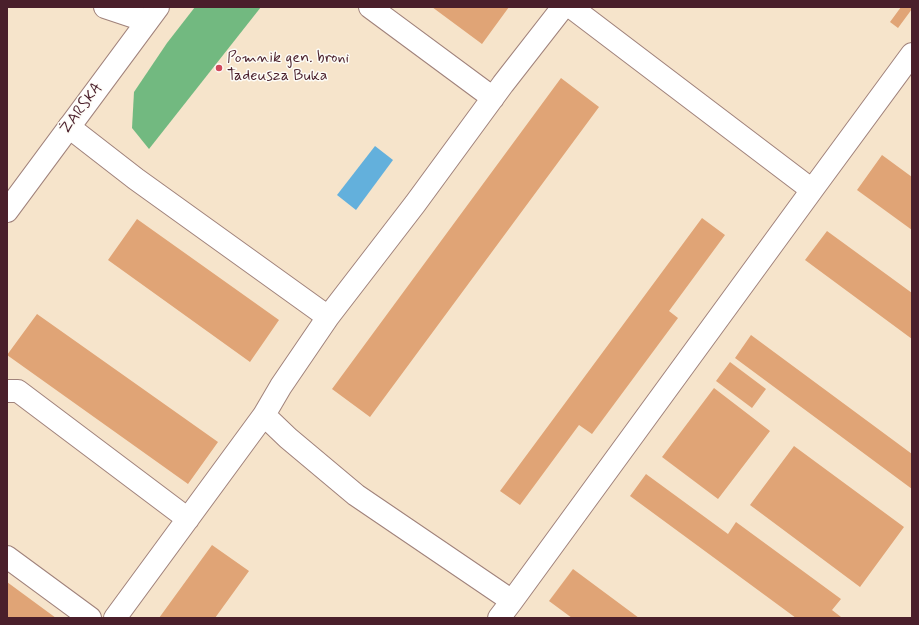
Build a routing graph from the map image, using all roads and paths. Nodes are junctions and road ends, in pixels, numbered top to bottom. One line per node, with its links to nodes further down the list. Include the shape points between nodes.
1 (105, 7): 5 (main road)
2 (370, 7): 7 (main road)
3 (563, 7): 7 (main road)
4 (571, 7): 9 (main road)
5 (152, 14): 8 (main road, ŻARSKA)
6 (912, 54): 9 (main road)
7 (492, 98): 11 (main road)
8 (69, 127): 10 (main road, ŻARSKA); 11 (main road, via 136,179)
9 (812, 190): 16 (main road)
10 (7, 211)
11 (328, 317): 13 (main road)
12 (7, 391): 14 (main road, via 18,391)
13 (264, 415): 14 (main road); 16 (main road, via 356,495)
14 (188, 519): 18 (main road)
15 (7, 557): 17 (main road)
16 (512, 601): 19 (main road)
17 (90, 618)
18 (114, 618)
19 (499, 618)

